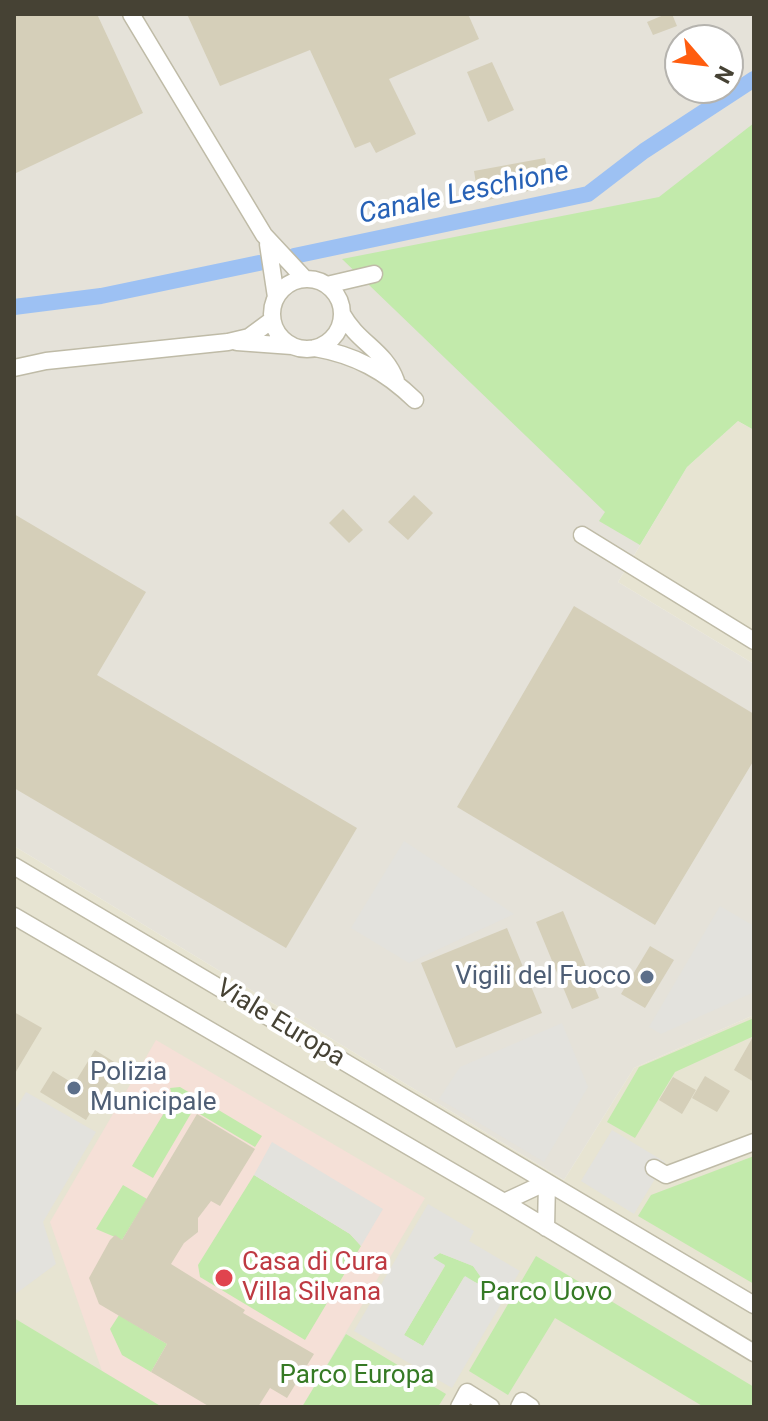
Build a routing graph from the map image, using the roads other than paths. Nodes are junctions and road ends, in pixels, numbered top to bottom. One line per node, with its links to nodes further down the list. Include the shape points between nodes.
1 (131, 14): 2 (street)
2 (264, 235): 3 (street); 5 (street)
3 (305, 279): 4 (street); 5 (street, via 293,281)
4 (327, 285): 6 (street); 6 (street, via 368,276)
5 (276, 297): 7 (street)
6 (341, 309): 10 (street, via 334,336); 12 (street, via 353,334 391,366)
7 (272, 320): 8 (street, via 249,337); 9 (street)
8 (228, 342): 9 (street); 11 (street)
9 (292, 346): 10 (street)
10 (315, 348): 12 (street, via 344,353)
11 (14, 368)
12 (397, 382): 13 (street)
13 (415, 400)
14 (582, 535): 15 (street)
15 (754, 641)
16 (14, 866): 20 (street, Viale Europa)
17 (14, 916): 21 (street, Viale Europa)
18 (754, 1142): 19 (street, via 666,1175)
19 (654, 1168)
20 (547, 1182): 21 (street); 22 (street); 23 (street, Viale Europa)
21 (504, 1202): 22 (street, Viale Europa)
22 (546, 1228): 24 (street, Viale Europa)
23 (754, 1305)
24 (754, 1353)
25 (463, 1400): 26 (street)
26 (491, 1407)
27 (519, 1407): 28 (street, via 522,1401)
28 (531, 1407)

